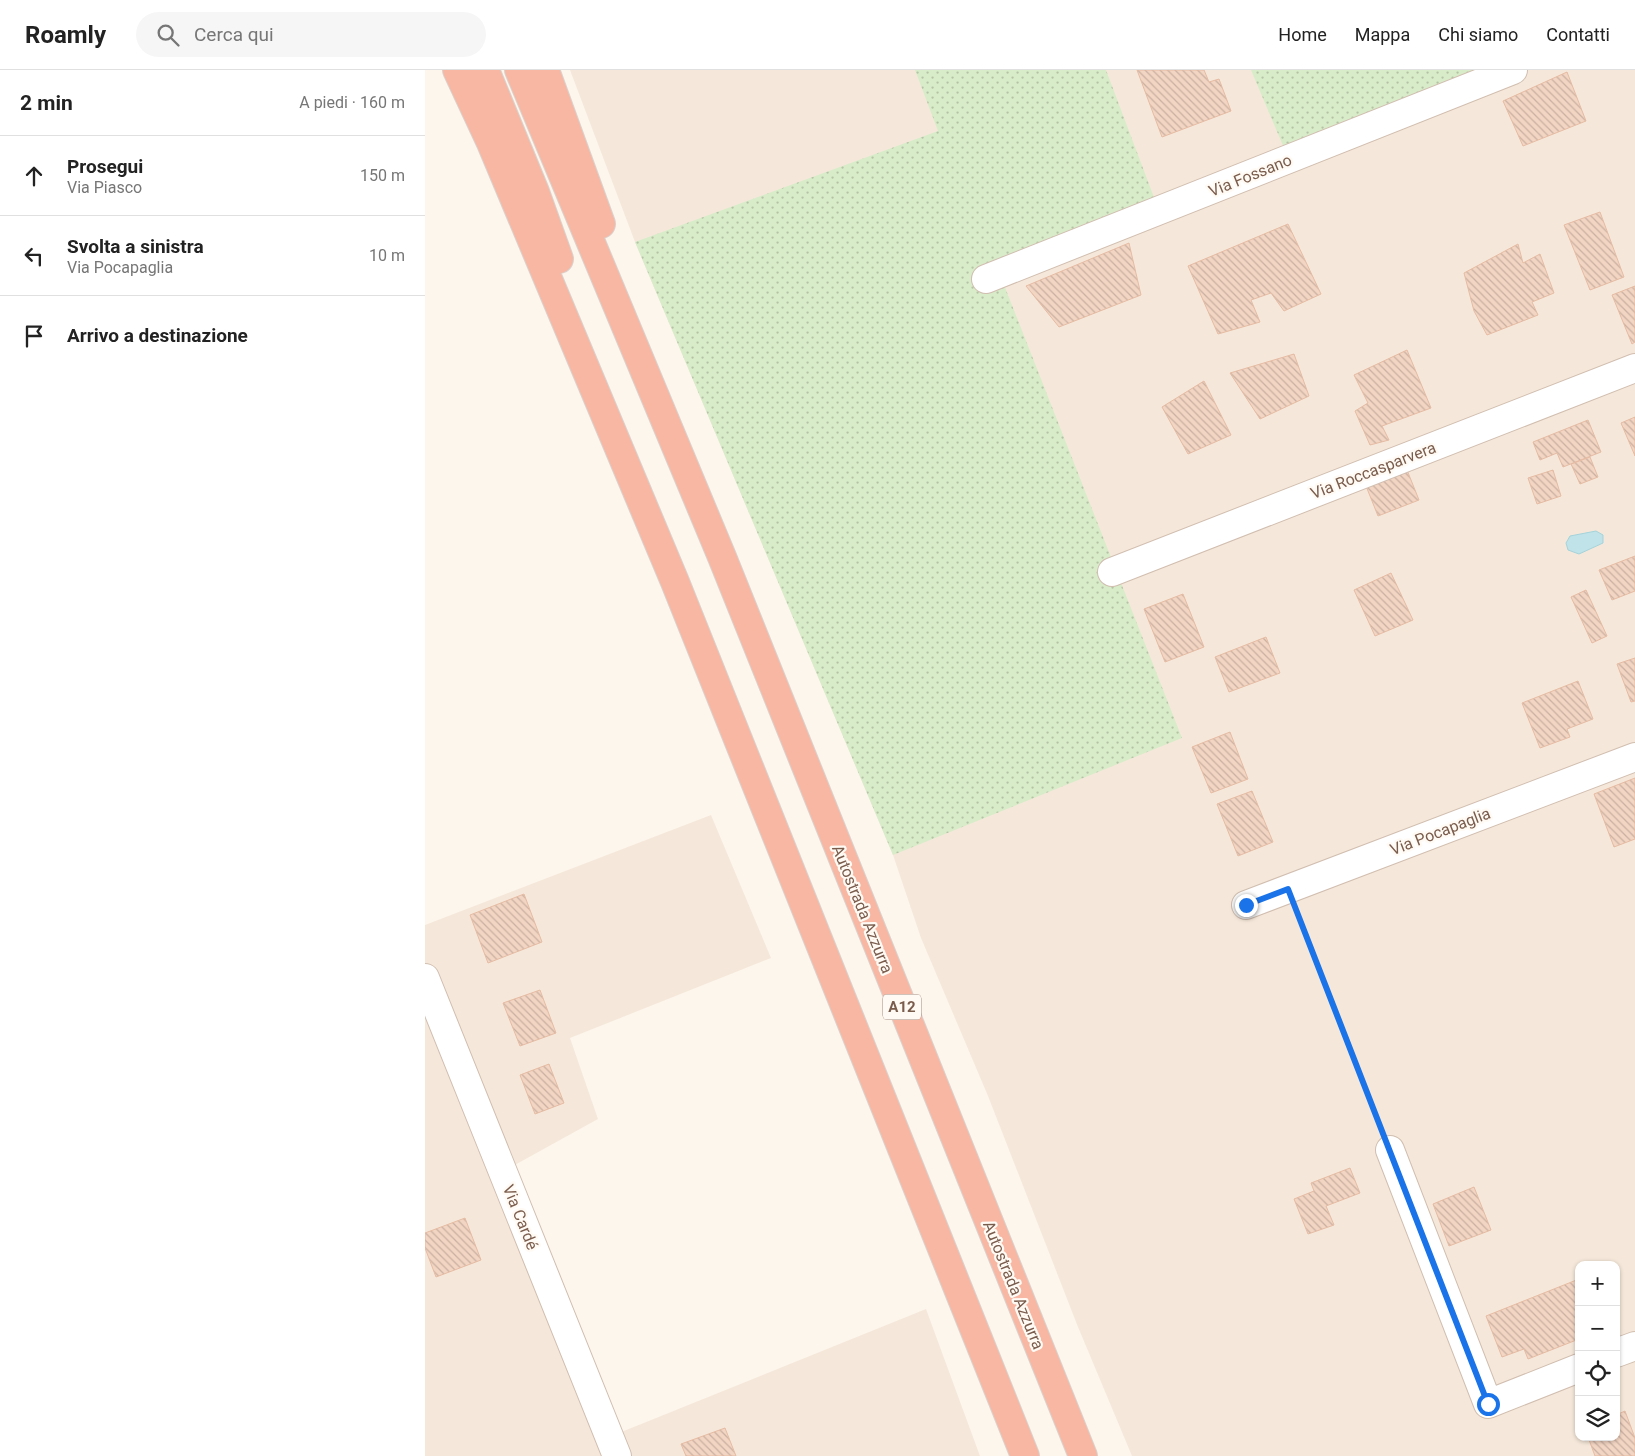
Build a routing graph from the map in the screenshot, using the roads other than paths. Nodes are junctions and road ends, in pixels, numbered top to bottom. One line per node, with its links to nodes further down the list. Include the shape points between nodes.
1 (457, 70): 10 (highway, via 491,143)
2 (485, 70): 10 (highway, via 535,192)
3 (519, 70): 8 (highway)
4 (545, 70): 8 (highway)
5 (1513, 70): 6 (street, Via Fossano)
6 (987, 279)
7 (1635, 368): 9 (street, Via Roccasparvera)
8 (722, 557): 20 (highway, Autostrada Azzurra / A12)
9 (1111, 572)
10 (675, 582): 19 (highway)
11 (1635, 756): 12 (street, Via Pocapaglia)
12 (1246, 905)
13 (425, 978): 18 (street, Via Cardé)
14 (1390, 1150): 17 (street, via 1488,1404)
15 (1635, 1346): 16 (street)
16 (1620, 1352)
17 (1575, 1370)
18 (617, 1456)
19 (1025, 1456)
20 (1083, 1456)

